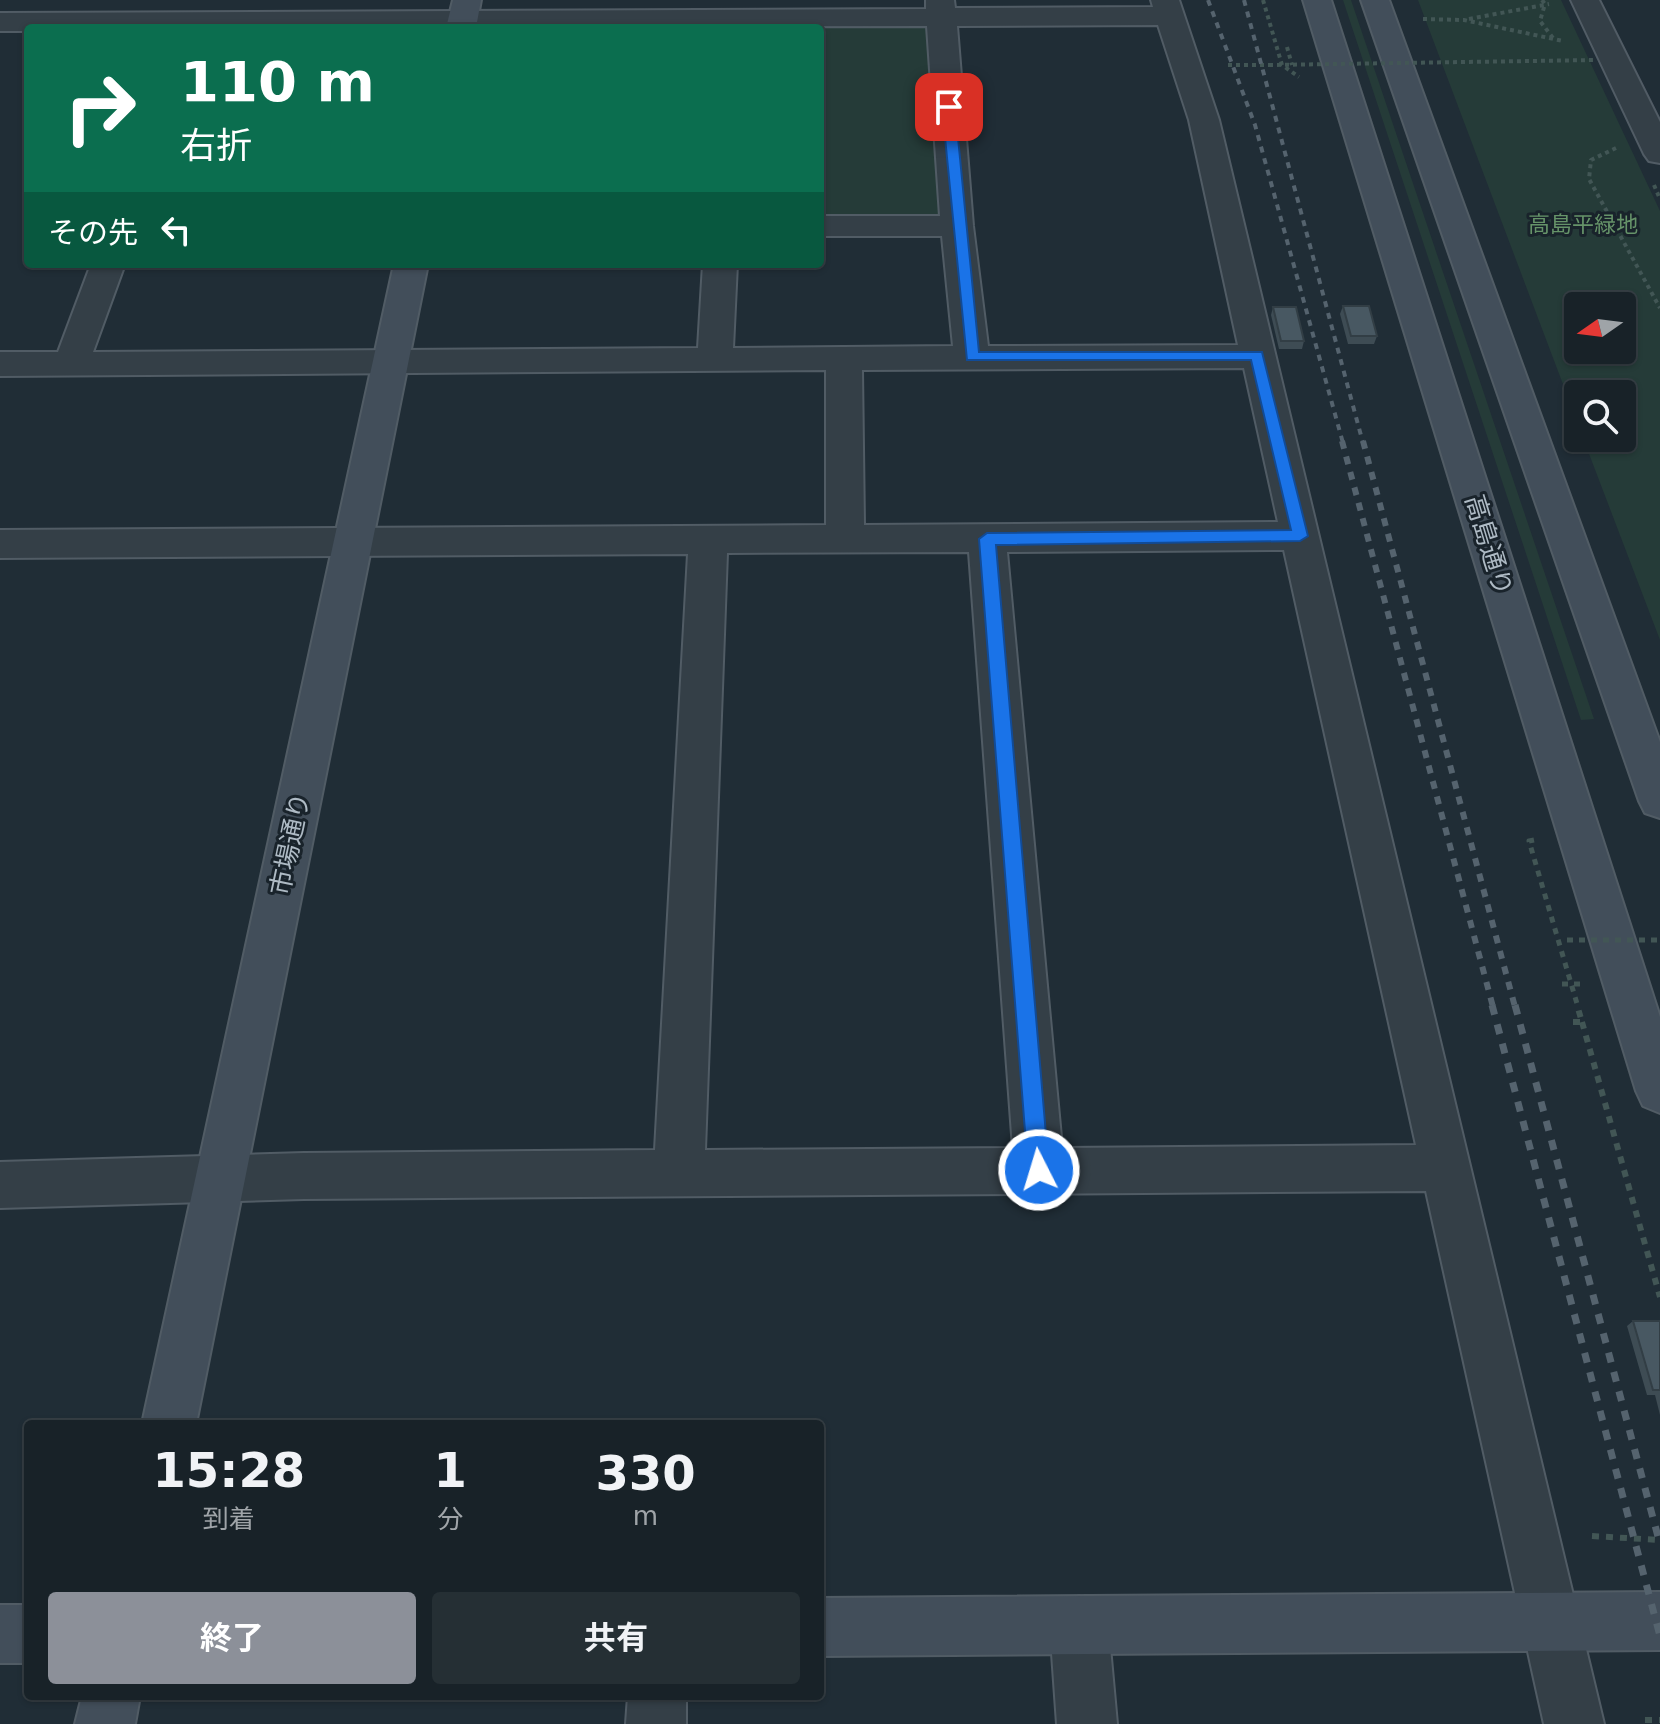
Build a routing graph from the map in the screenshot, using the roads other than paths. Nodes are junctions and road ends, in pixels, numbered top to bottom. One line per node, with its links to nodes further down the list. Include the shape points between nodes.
1 (1317, 0): 31 (main road, 高島通り)
2 (1375, 0): 30 (main road)
3 (1586, 1): 10 (street, via 1601,53)
4 (1168, 8): 5 (street); 17 (street, via 1204,120)
5 (941, 9): 6 (street); 13 (street)
6 (731, 15): 8 (street)
7 (199, 16): 8 (street); 9 (street)
8 (463, 16)
9 (0, 22)
10 (1647, 101): 11 (street)
11 (1655, 144)
12 (824, 226): 13 (street)
13 (957, 226): 19 (street)
14 (107, 268): 23 (street)
15 (410, 268): 21 (main road, 市場通り)
16 (720, 268): 20 (street)
17 (1257, 356): 19 (street); 24 (street)
18 (844, 357): 19 (street); 20 (street); 26 (street)
19 (972, 357)
20 (715, 359): 21 (street)
21 (390, 362): 23 (street); 28 (main road, 市場通り)
22 (0, 364): 23 (street)
23 (71, 364)
24 (1300, 536): 25 (street); 32 (street)
25 (987, 539): 26 (street); 33 (street)
26 (845, 540): 27 (street)
27 (708, 541): 28 (street); 34 (street)
28 (352, 543): 29 (street); 35 (main road, 市場通り)
29 (2, 549)
30 (1660, 801)
31 (1660, 1091)
32 (1445, 1168): 33 (street); 38 (street)
33 (1039, 1170): 34 (street)
34 (679, 1173): 35 (street)
35 (220, 1179): 36 (street); 37 (main road, 市場通り)
36 (0, 1185)
37 (170, 1420)
38 (1550, 1621): 39 (main road); 40 (main road); 49 (street)
39 (1660, 1621)
40 (1079, 1625): 41 (main road); 48 (street)
41 (824, 1627)
42 (0, 1634): 43 (main road)
43 (24, 1634)
44 (110, 1700): 46 (main road)
45 (657, 1700): 47 (street)
46 (105, 1724)
47 (656, 1724)
48 (1087, 1724)
49 (1574, 1724)

